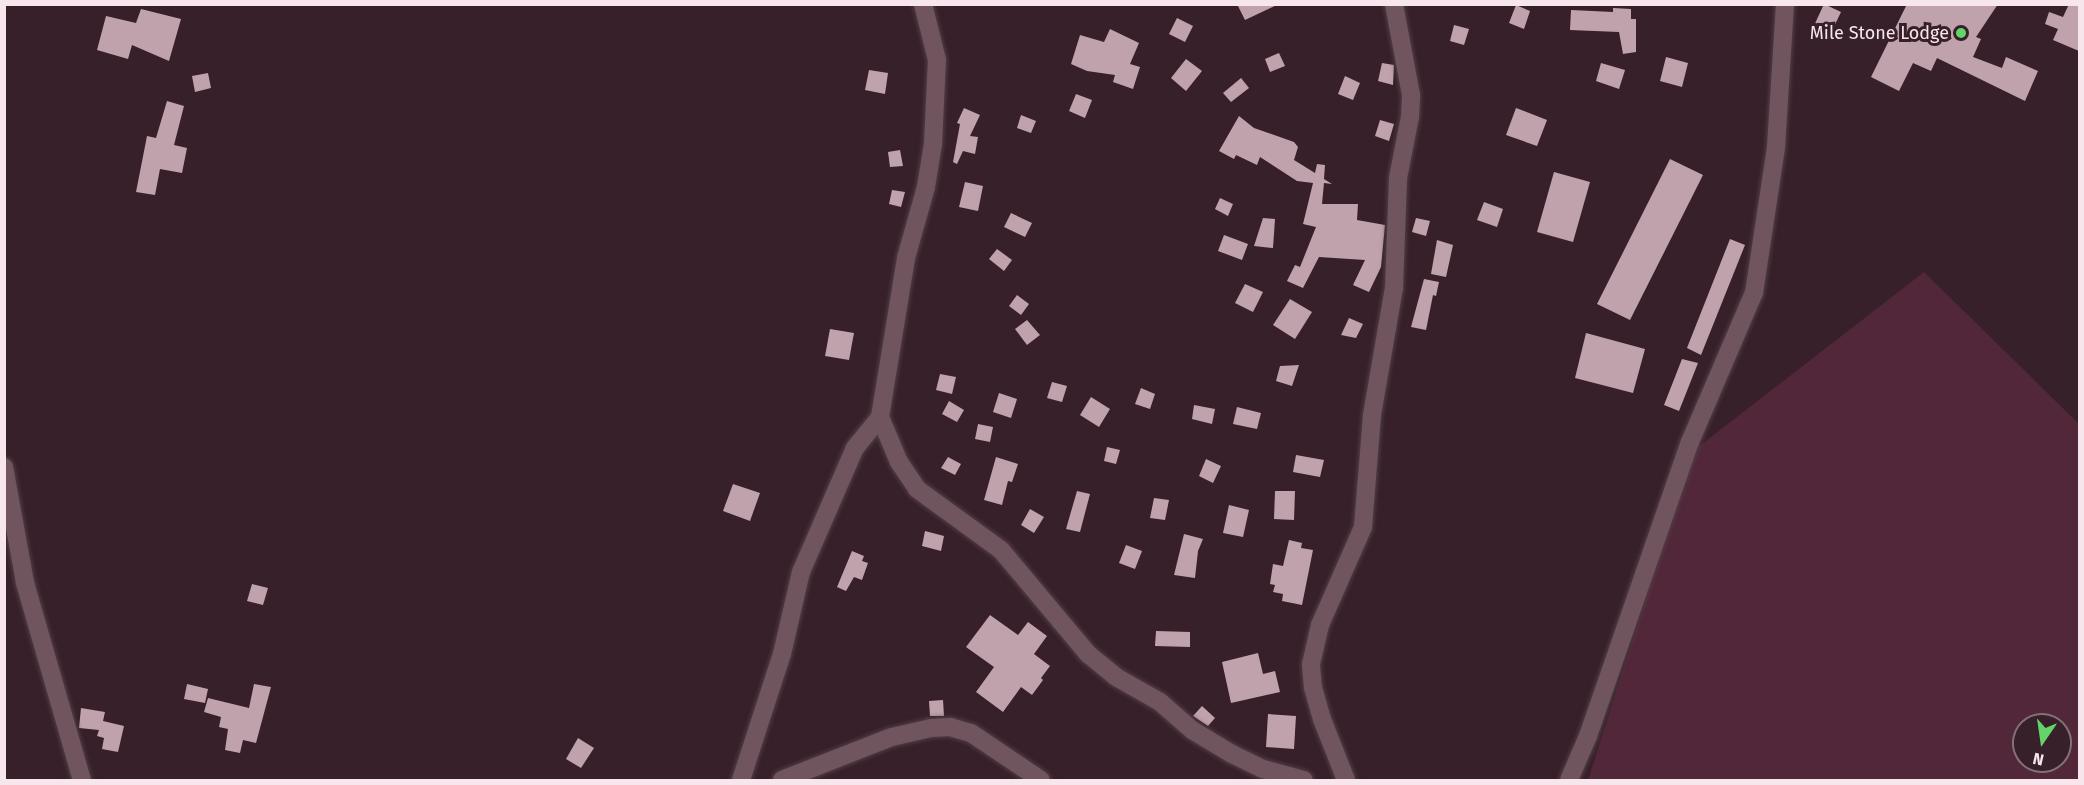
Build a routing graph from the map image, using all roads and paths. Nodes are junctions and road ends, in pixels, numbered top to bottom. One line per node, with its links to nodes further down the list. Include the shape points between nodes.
1 (923, 4): 4 (street, via 938,60 933,144 926,187 906,258)
2 (1394, 4): 11 (street, via 1410,79 1410,117 1398,178 1394,288 1372,415 1366,510 1356,546 1320,625 1311,664 1322,719)
3 (1785, 4): 12 (street, via 1776,147 1754,293 1690,442)
4 (880, 417): 7 (street, via 855,448 801,572 782,654); 10 (street, via 899,462 917,489 1001,550 1088,654 1116,677 1160,702 1192,730 1232,754 1263,769)
5 (4, 467): 6 (street, via 25,584)
6 (82, 780)
7 (741, 780)
8 (782, 780): 9 (street, via 892,737 950,727 971,733)
9 (1041, 780)
10 (1304, 780)
11 (1346, 780)
12 (1569, 780)

